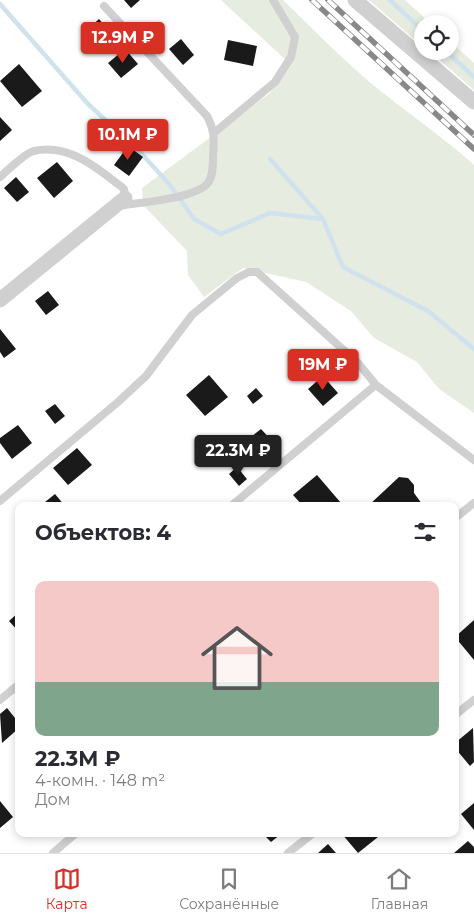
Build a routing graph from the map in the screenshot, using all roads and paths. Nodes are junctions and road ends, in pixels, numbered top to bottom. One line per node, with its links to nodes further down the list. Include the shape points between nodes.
1 (273, 0): 5 (lane, via 295,37 292,57 275,82)
2 (355, 0): 4 (street)
3 (104, 6): 5 (lane, via 207,116)
4 (474, 102)
5 (215, 132): 7 (lane, via 211,175 208,183 200,189 174,197)
6 (0, 177): 7 (lane, via 32,150 59,150 90,162 124,189)
7 (120, 202): 8 (street)
8 (0, 300)
9 (372, 388): 12 (lane)
10 (474, 460): 11 (lane, via 376,385 358,363 257,272 249,272 192,315 146,376 118,402)
11 (0, 501)
12 (236, 502)
13 (474, 502): 14 (lane)
14 (459, 515)
15 (15, 687): 16 (lane)
16 (0, 700)
17 (474, 700): 18 (lane)
18 (459, 712)
19 (72, 837): 21 (lane)
20 (308, 837): 22 (lane)
21 (53, 853)
22 (288, 853)

